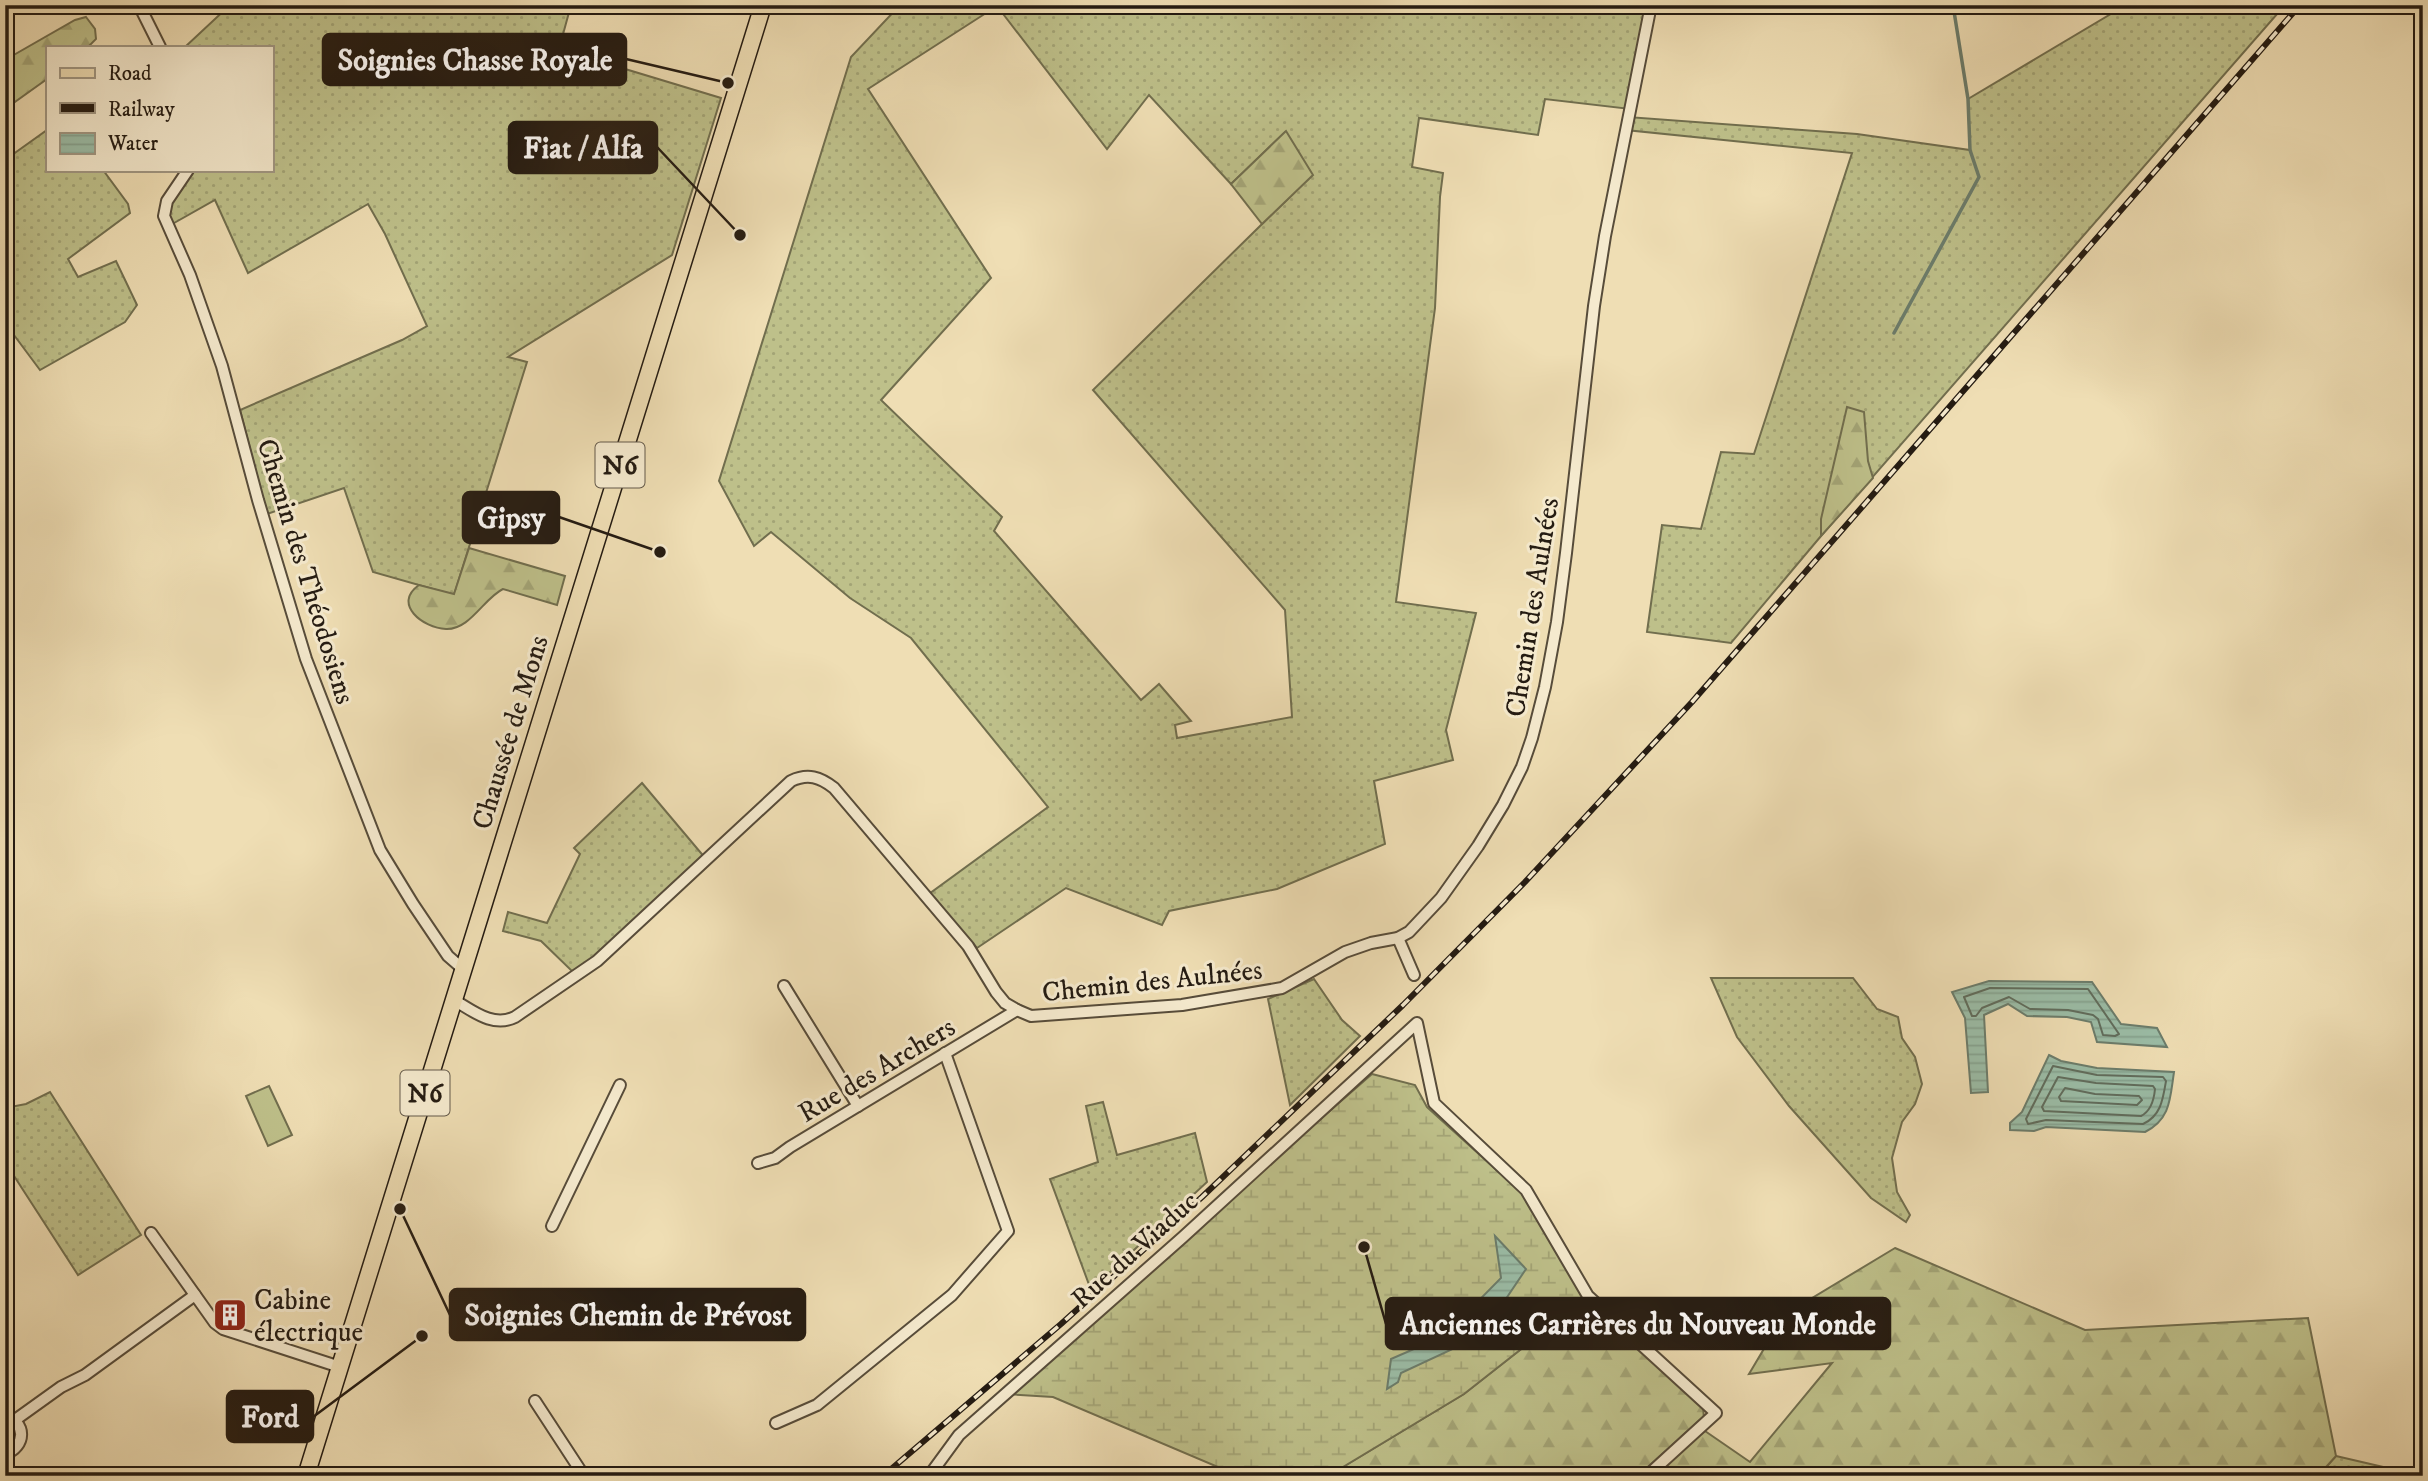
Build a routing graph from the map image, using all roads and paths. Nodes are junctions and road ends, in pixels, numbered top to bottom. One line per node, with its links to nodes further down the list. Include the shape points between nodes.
1 (139, 5): 4 (street)
2 (763, 5): 7 (main road, Chaussée de Mons / N6)
3 (1651, 5): 6 (street, Chemin des Aulnées, via 1605,236 1557,622 1532,738 1513,785 1472,855 1441,898)
4 (160, 46)
5 (187, 172): 7 (street, Chemin des Théodosiens, via 167,201 164,216 222,366 306,659 380,850 448,956)
6 (1398, 938): 8 (street); 11 (street, Chemin des Aulnées, via 1345,952 1267,992 1182,1005 1051,1016)
7 (463, 970): 10 (main road, Chaussée de Mons / N6)
8 (1414, 975)
9 (784, 986): 14 (street)
10 (454, 1000): 11 (street, Chemin des Aulnées, via 495,1021 515,1017 597,961 791,781 810,776 834,788 968,946 1005,1003); 19 (main road, Chaussée de Mons / N6)
11 (1017, 1010): 12 (street, Rue des Archers)
12 (945, 1054): 14 (street, Rue des Archers); 22 (street, via 1008,1231 952,1295 817,1405)
13 (620, 1085): 16 (street)
14 (858, 1106): 15 (street, Rue des Archers, via 775,1158)
15 (758, 1163)
16 (552, 1226)
17 (151, 1233): 18 (street)
18 (195, 1295): 19 (street, via 223,1329); 21 (street, via 85,1375)
19 (340, 1367): 24 (main road, Chaussée de Mons / N6)
20 (535, 1401): 25 (street)
21 (10, 1418): 23 (street, via 21,1431 20,1443)
22 (776, 1423)
23 (5, 1454)
24 (307, 1475)
25 (584, 1476)
26 (929, 1476): 27 (street, Rue du Viaduc, via 959,1435 1417,1023 1434,1103 1526,1190 1588,1296 1716,1413)
27 (1647, 1476)

